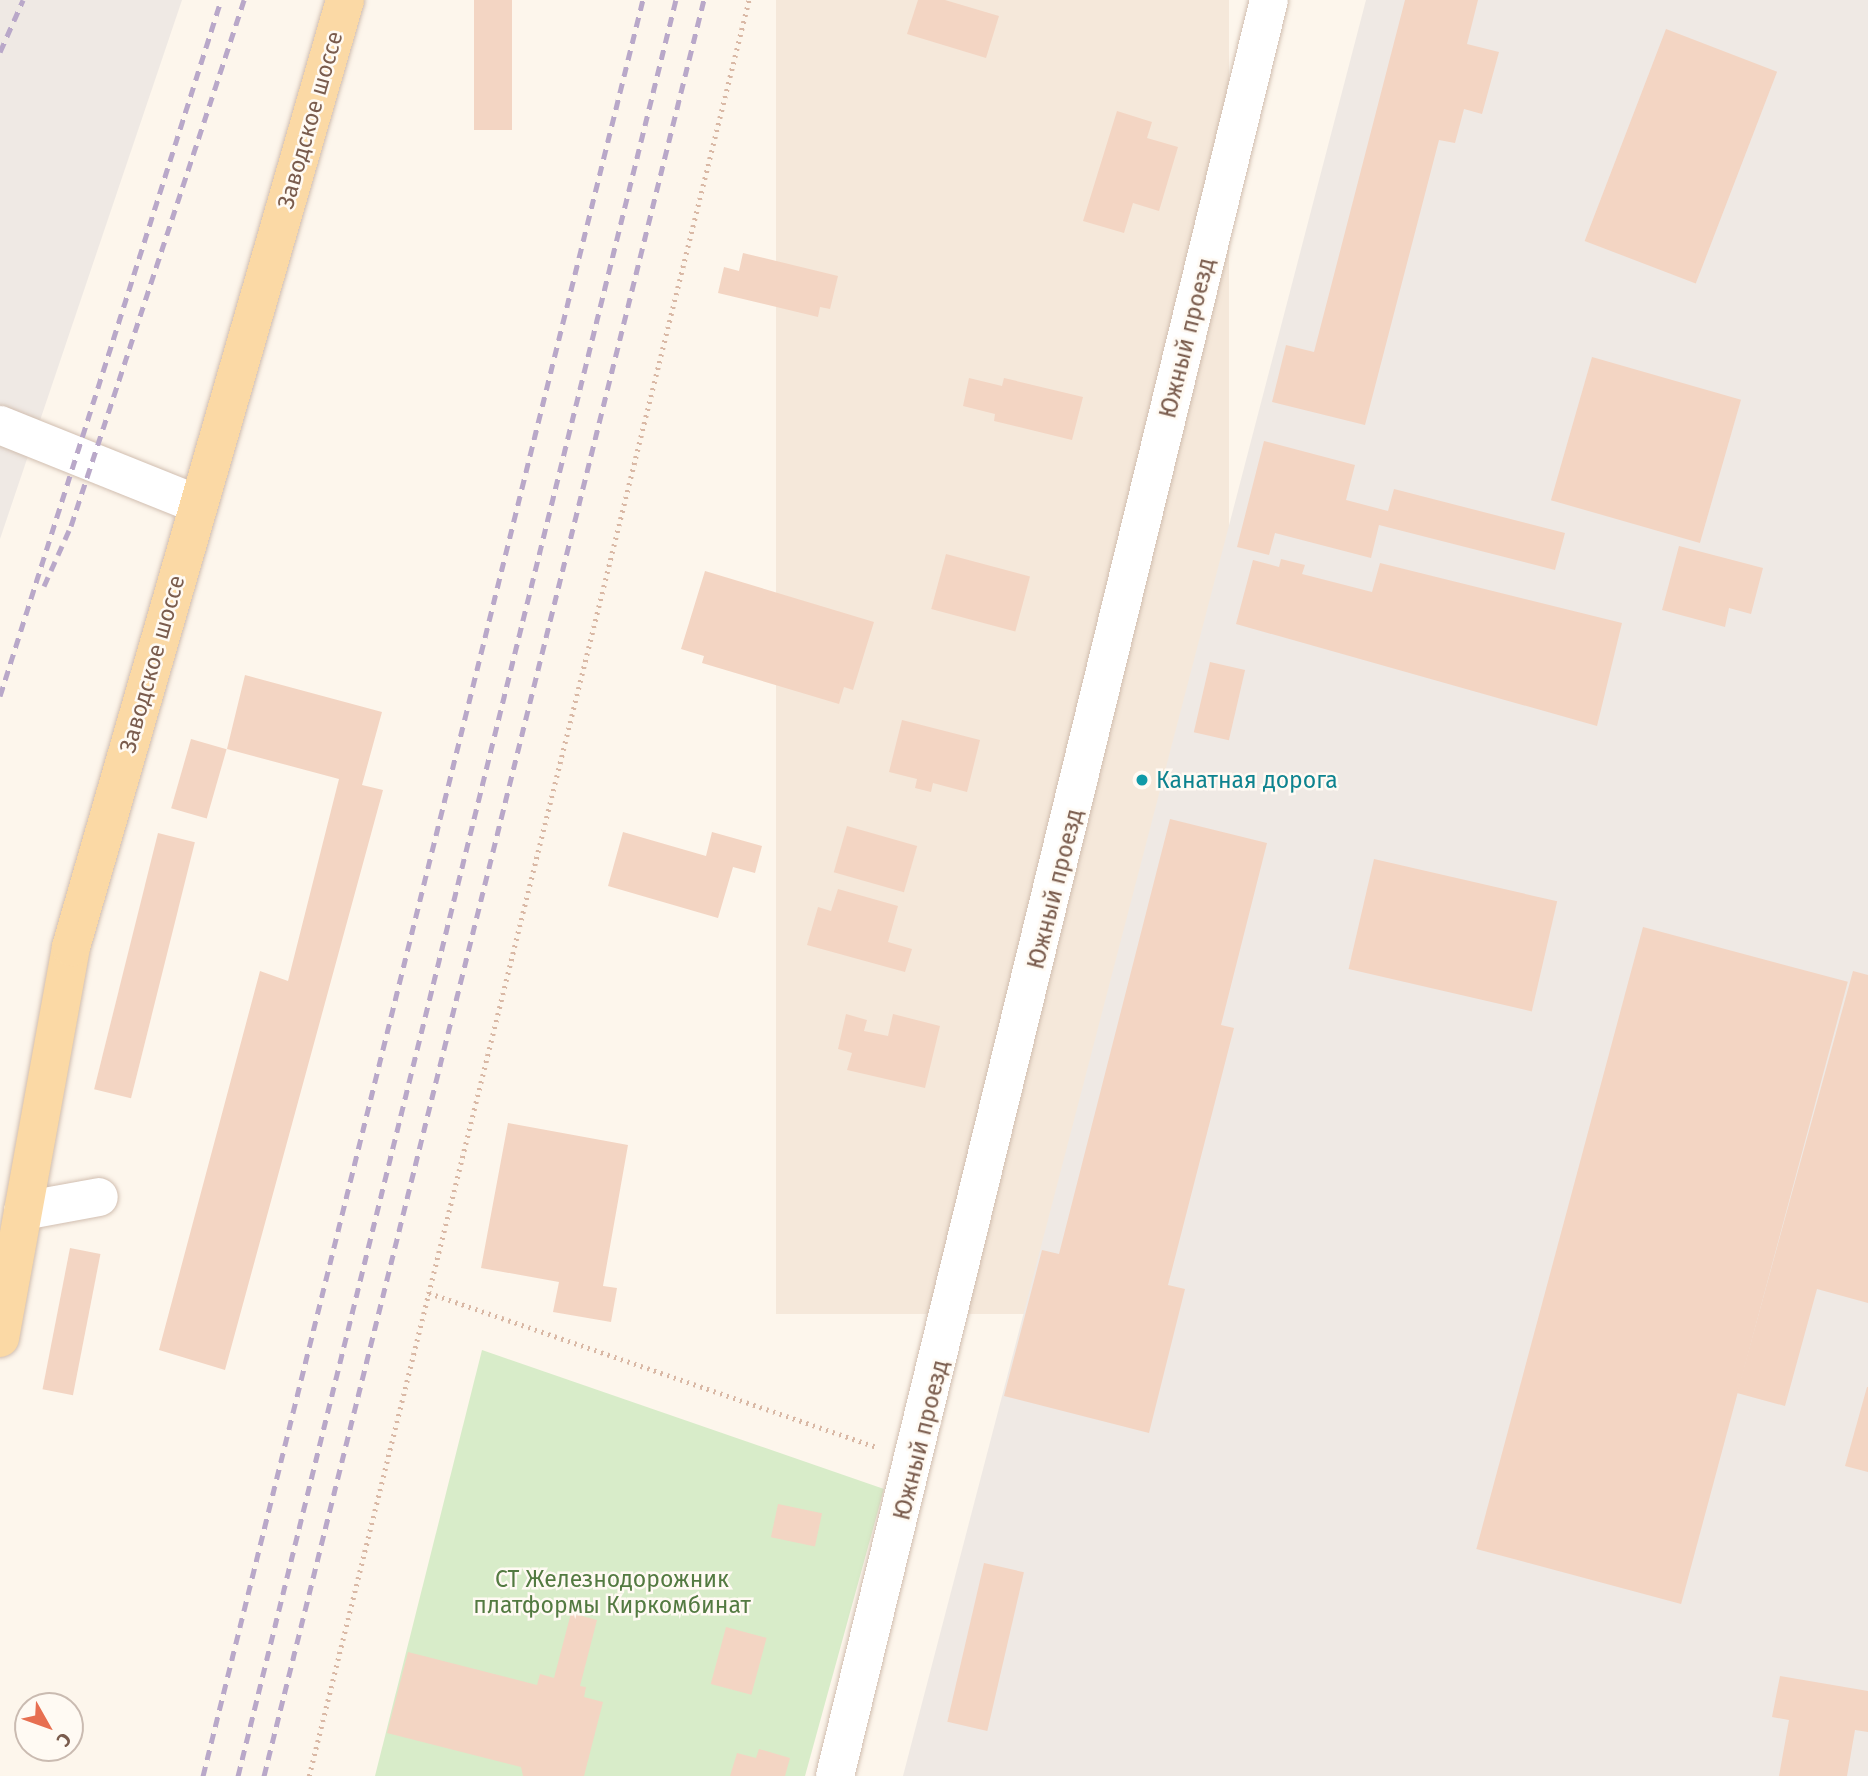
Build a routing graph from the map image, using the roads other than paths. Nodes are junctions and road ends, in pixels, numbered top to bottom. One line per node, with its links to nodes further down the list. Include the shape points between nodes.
1 (345, 0): 4 (main road, Заводское шоссе)
2 (1269, 0): 8 (street, Южный проезд, via 916,1461)
3 (0, 425): 4 (street)
4 (197, 504): 6 (main road, Заводское шоссе, via 71,947)
5 (99, 1197): 6 (street)
6 (23, 1211): 7 (main road, Заводское шоссе)
7 (0, 1338)
8 (835, 1776)

